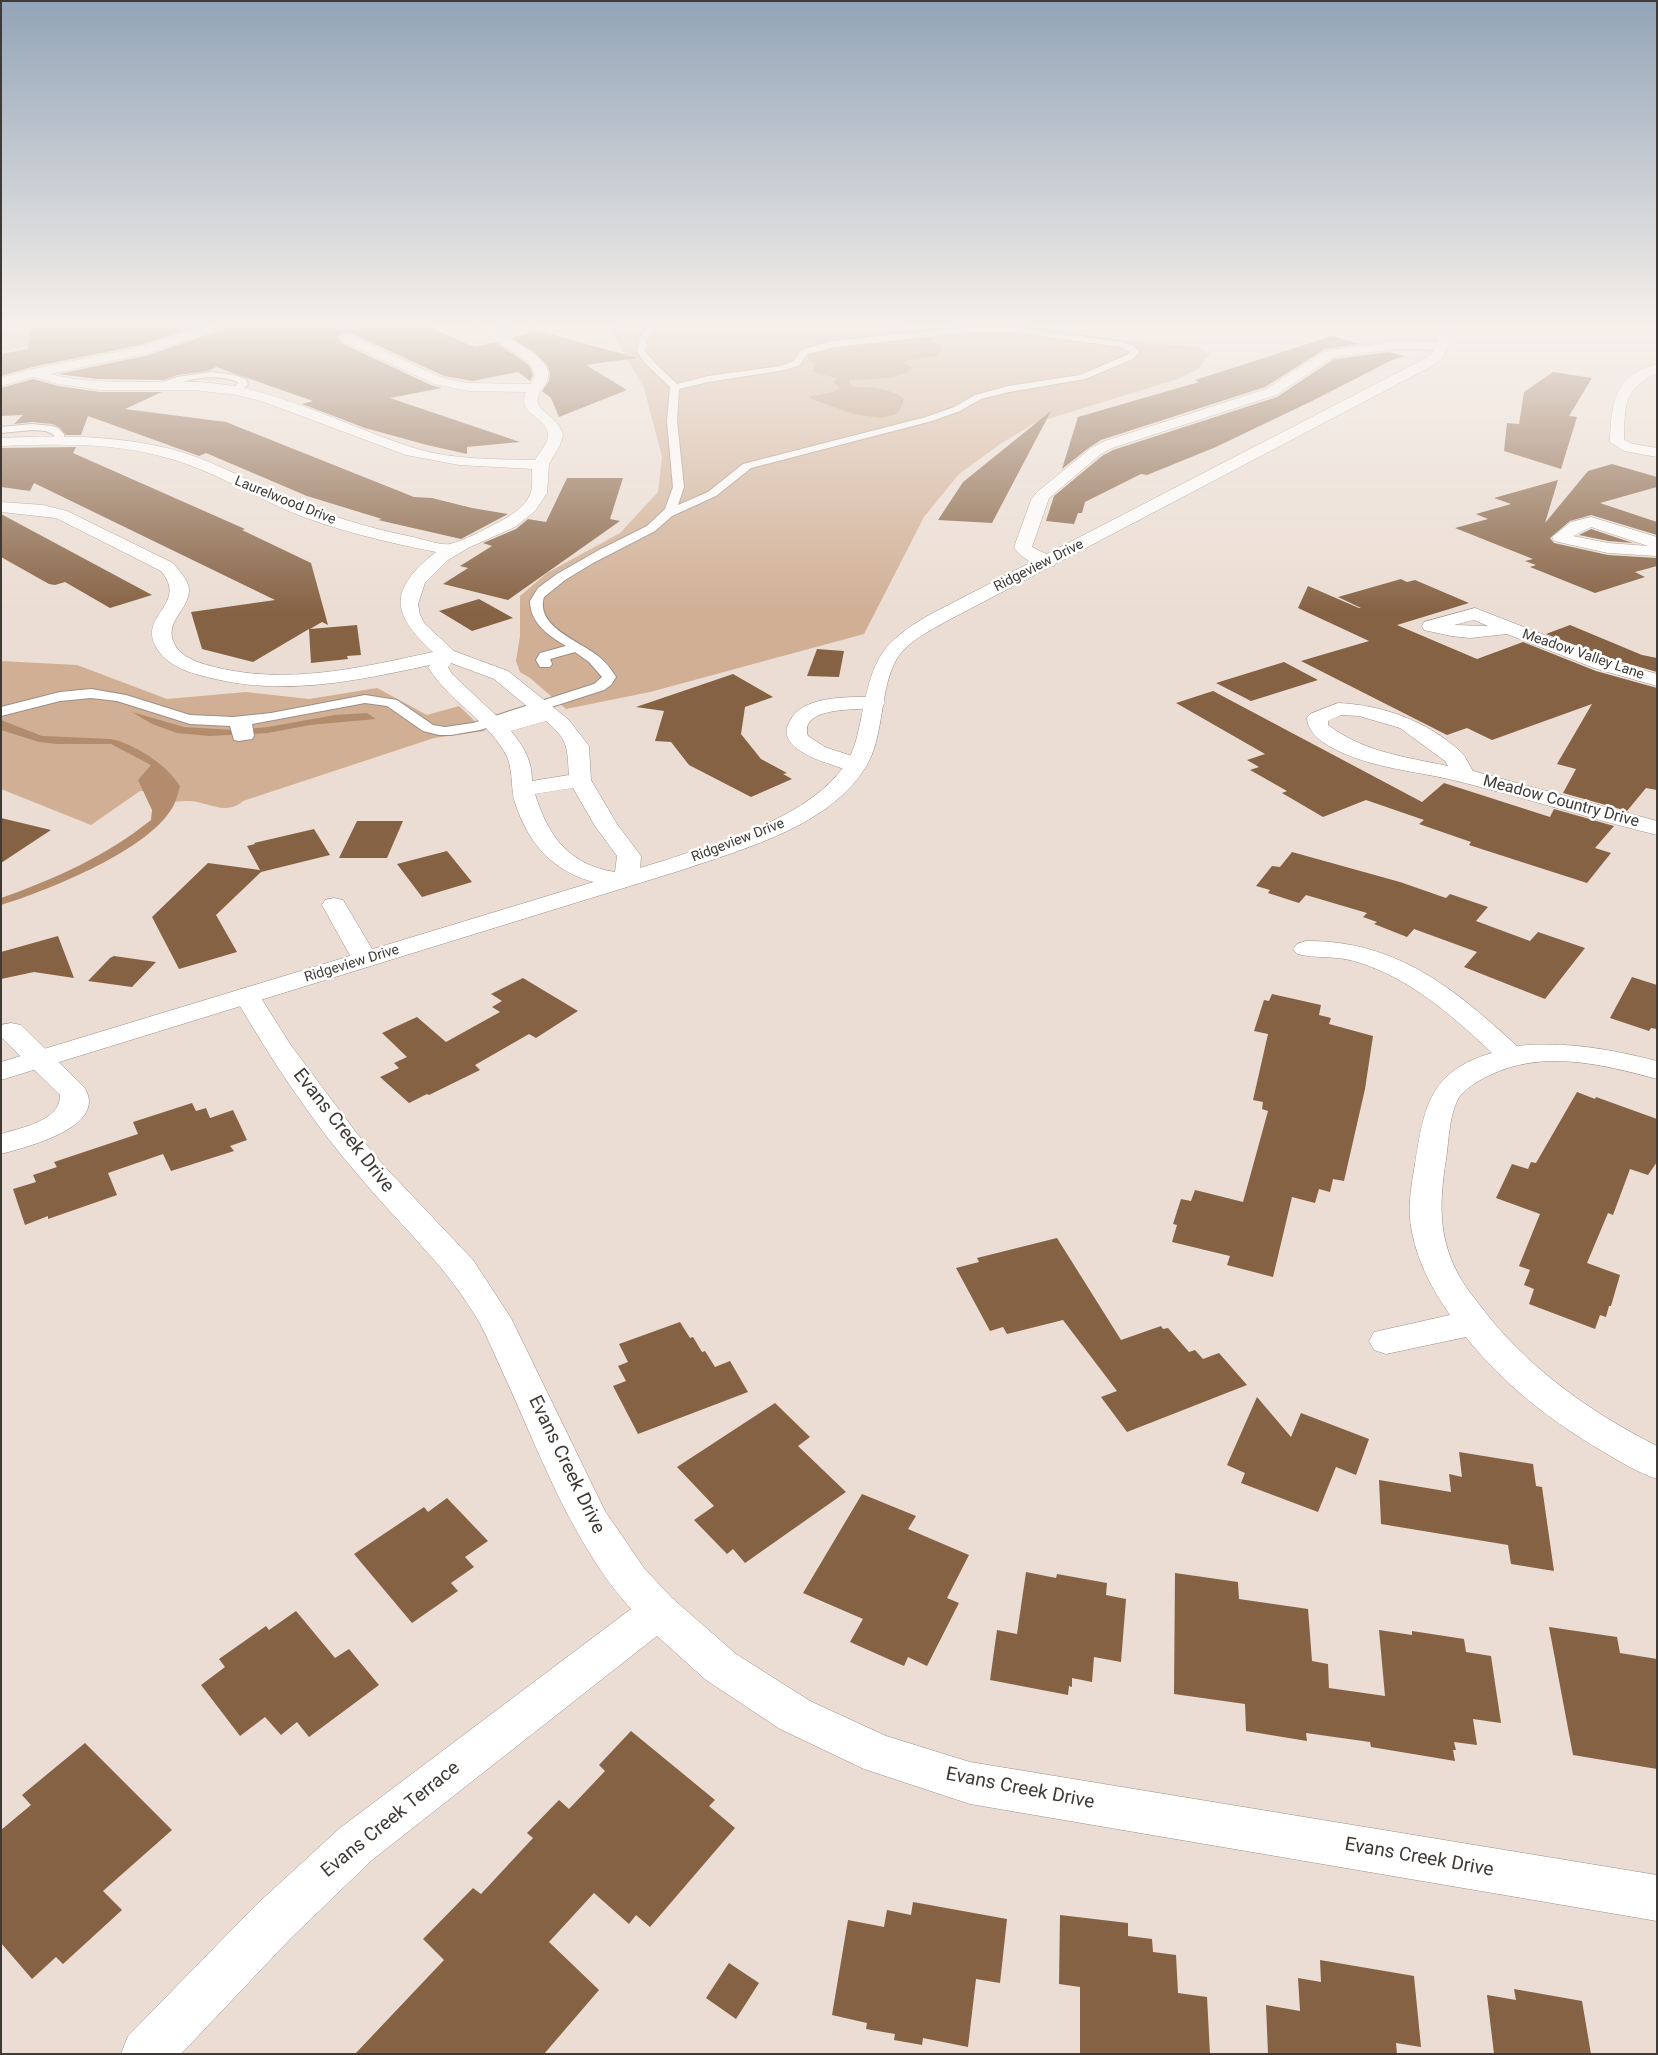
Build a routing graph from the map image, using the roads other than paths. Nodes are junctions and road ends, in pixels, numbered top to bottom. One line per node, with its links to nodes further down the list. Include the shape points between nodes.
1 (328, 421): 12 (street, via 430,457 478,463)
2 (547, 421): 12 (street, via 555,440)
3 (672, 421): 14 (lane, via 679,437 680,481)
4 (922, 421): 14 (lane, via 747,466 712,494)
5 (1184, 421): 18 (street, via 1102,448 1043,495 1023,547 1026,552)
6 (1318, 421): 18 (street, Ridgeview Drive)
7 (1618, 421): 11 (street, via 1617,442)
8 (1, 430): 9 (lane, via 24,427 53,429 59,434)
9 (59, 440): 10 (street, Laurelwood Drive); 16 (street, Laurelwood Drive, via 118,444 169,454 295,508 339,523)
10 (1, 442)
11 (1657, 453)
12 (540, 464): 16 (street, via 541,485 527,510 492,534)
13 (1, 508): 21 (street, via 61,514 167,567 177,576 181,586 180,596 164,620 161,632 164,645 182,661 212,673 265,681 324,679)
14 (669, 513): 20 (lane, via 652,528 558,579 537,598 544,623)
15 (1657, 543): 17 (street, via 1592,522 1577,526 1560,537 1600,548)
16 (451, 550): 21 (street, via 424,572 414,584 409,598 409,612 416,625)
17 (1657, 551)
18 (1048, 562): 24 (street, Ridgeview Drive, via 905,637 882,666)
19 (1509, 628): 23 (street, Meadow Valley Lane, via 1604,665)
20 (577, 647): 22 (lane, via 545,656); 25 (lane, via 604,666 609,677 585,693)
21 (447, 655): 25 (street, via 501,675); 27 (street, via 438,667 444,677)
22 (545, 664)
23 (1657, 680)
24 (875, 703): 28 (street, Ridgeview Drive); 28 (street, via 820,708 799,721 795,730 807,747)
25 (545, 710): 27 (street); 30 (street, via 562,724 578,746)
26 (1, 712): 27 (lane, via 68,696 104,695 120,697 161,713 242,725 365,699 381,700 396,706 428,728 437,730)
27 (494, 726): 31 (street, via 523,766)
28 (856, 765): 33 (street, Ridgeview Drive, via 814,806 774,829)
29 (1465, 776): 29 (street, Meadow Country Drive, via 1358,752 1329,738 1318,727 1317,718 1338,710 1361,710 1407,724 1454,757); 32 (street, Meadow Country Drive)
30 (580, 780): 31 (street); 33 (street, via 607,826 630,856)
31 (522, 789): 33 (street, via 534,822 551,848 582,871)
32 (1657, 828)
33 (623, 880): 36 (street, Ridgeview Drive)
34 (334, 905): 36 (street)
35 (1306, 949): 39 (street, via 1340,949 1383,961 1424,982 1459,1007)
36 (365, 959): 37 (street, Ridgeview Drive)
37 (247, 996): 40 (street, Ridgeview Drive); 47 (street, Evans Creek Drive, via 278,1047 344,1138 461,1268 494,1318 591,1522 630,1580)
38 (10, 1031): 40 (street)
39 (1512, 1057): 41 (street, via 1543,1053 1580,1054); 44 (street, via 1482,1066 1460,1080 1446,1097 1438,1116 1425,1202 1430,1242 1442,1274)
40 (39, 1060): 42 (street, Ridgeview Drive); 43 (street, via 74,1093 74,1104 63,1118 47,1129)
41 (1657, 1070)
42 (1, 1071)
43 (1, 1144)
44 (1472, 1323): 45 (street); 46 (street, via 1509,1364 1562,1408)
45 (1386, 1341)
46 (1657, 1464)
47 (658, 1611): 48 (street, Evans Creek Drive, via 721,1667 795,1715 879,1754 970,1783); 49 (street, Evans Creek Terrace, via 356,1844 274,1922)
48 (1657, 1898)
49 (146, 2054)

